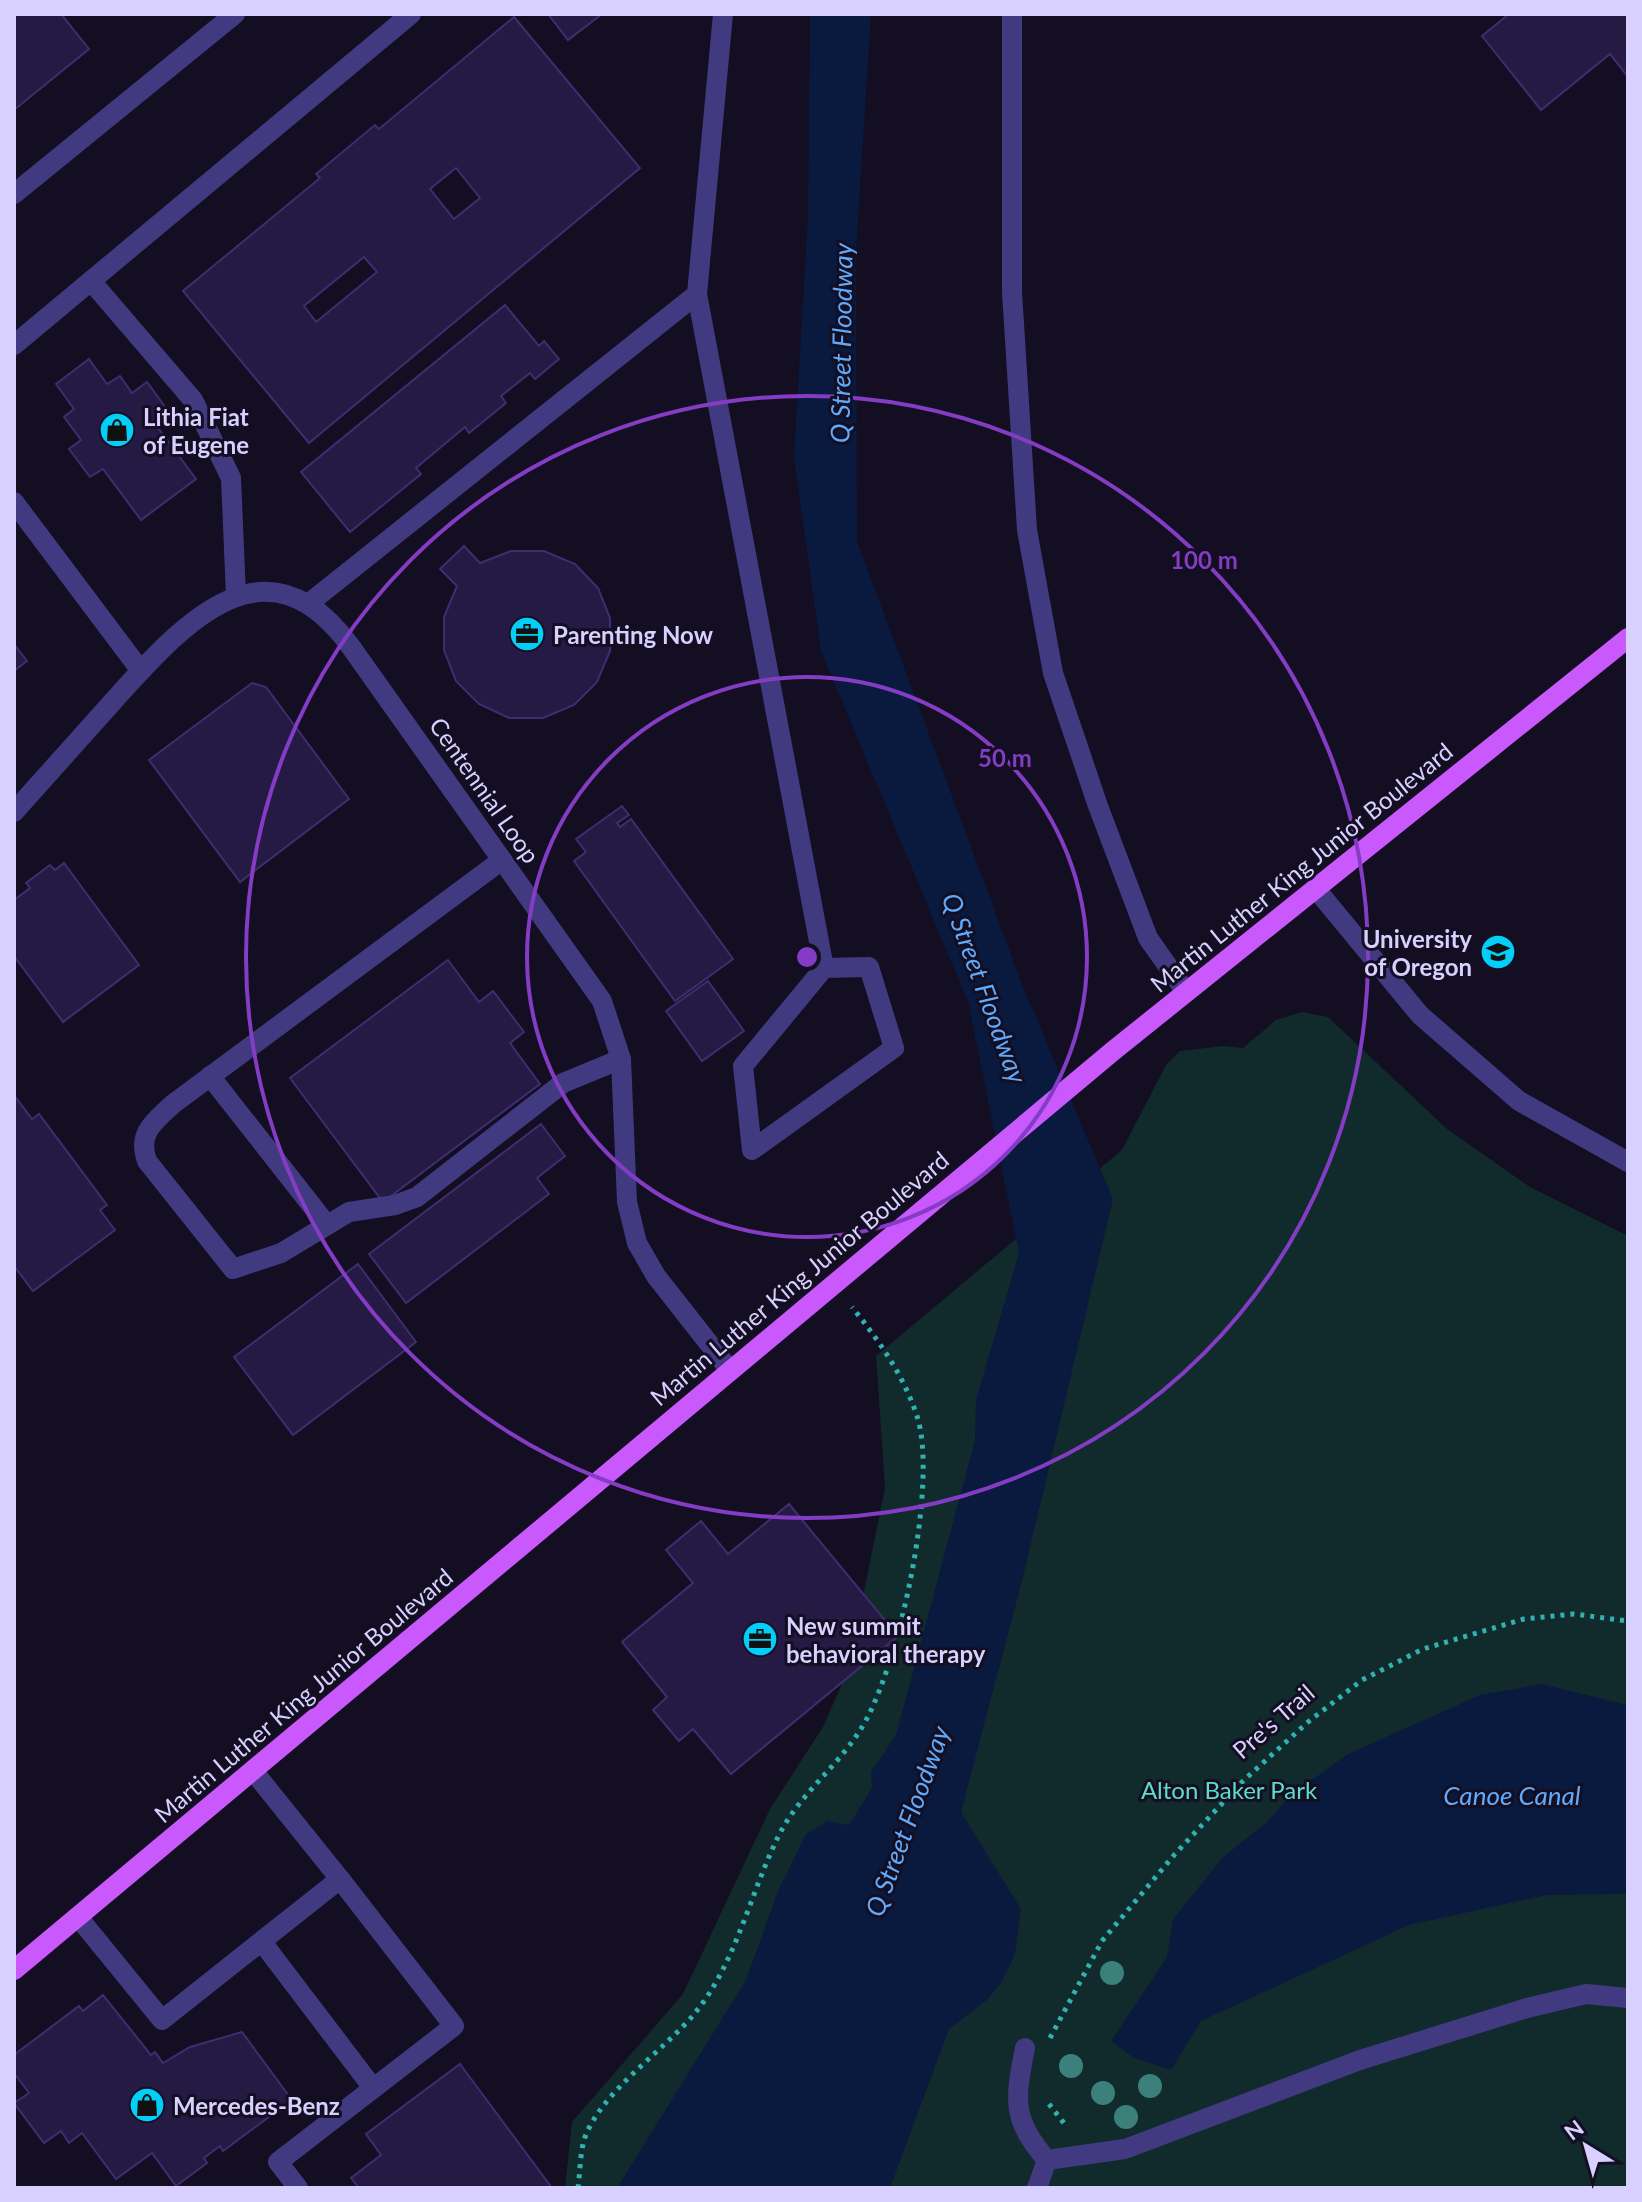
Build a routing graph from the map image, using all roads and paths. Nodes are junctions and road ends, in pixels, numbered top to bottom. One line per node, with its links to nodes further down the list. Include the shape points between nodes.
1 (235, 14): 5 (street)
2 (411, 14): 6 (street)
3 (723, 14): 7 (street)
4 (1012, 14): 18 (street, via 1012,292 1027,530 1053,673 1098,806 1148,938)
5 (14, 194)
6 (91, 281): 8 (street); 10 (street, via 193,400 231,478)
7 (697, 294): 11 (street); 17 (street)
8 (14, 345)
9 (14, 502): 13 (street)
10 (236, 596): 11 (street, Centennial Loop, via 259,592); 13 (street, Centennial Loop, via 205,610)
11 (308, 604): 15 (street, Centennial Loop, via 335,625)
12 (1628, 638): 16 (main road, Martin Luther King Junior Boulevard)
13 (141, 671): 14 (street, Centennial Loop)
14 (14, 812)
15 (502, 860): 19 (street, Centennial Loop, via 602,1001); 20 (street)
16 (1316, 889): 18 (main road, Martin Luther King Junior Boulevard); 21 (street, via 1420,1015 1508,1092)
17 (824, 968): 17 (street, via 743,1066 752,1150 894,1048 869,967)
18 (1186, 992): 23 (main road, Martin Luther King Junior Boulevard)
19 (621, 1059): 22 (street, via 563,1083 417,1197 349,1212); 24 (street, Centennial Loop, via 627,1202 637,1243 656,1276)
20 (210, 1076): 22 (street); 22 (street, via 145,1131 142,1146 147,1161 218,1255 233,1269 252,1265)
21 (1628, 1162)
22 (327, 1225)
23 (834, 1284): 24 (main road, Martin Luther King Junior Boulevard); 39 (path, via 893,1360 918,1418 924,1496 884,1686 859,1733 805,1793 778,1836 721,1970 696,2012 599,2111 584,2140)
24 (729, 1369): 26 (main road, Martin Luther King Junior Boulevard)
25 (1628, 1621): 32 (path, Pre's Trail, via 1574,1614 1524,1619 1423,1649 1362,1680 1243,1781 1175,1854 1102,1941)
26 (254, 1772): 27 (street); 28 (main road, Martin Luther King Junior Boulevard)
27 (340, 1879): 29 (street); 34 (street, via 454,2026)
28 (78, 1917): 29 (street, via 162,2020); 30 (main road, Martin Luther King Junior Boulevard)
29 (262, 1942): 34 (street)
30 (14, 1970)
31 (1628, 1998): 36 (street, via 1586,1994 1527,2008 1360,2060 1125,2149)
32 (1049, 2040)
33 (1025, 2048): 37 (street, via 1016,2097 1026,2137)
34 (373, 2088): 38 (street, via 278,2162)
35 (1045, 2099): 36 (path)
36 (1090, 2155): 37 (street)
37 (1047, 2160): 40 (street)
38 (298, 2188)
39 (578, 2188)
40 (1037, 2188)

